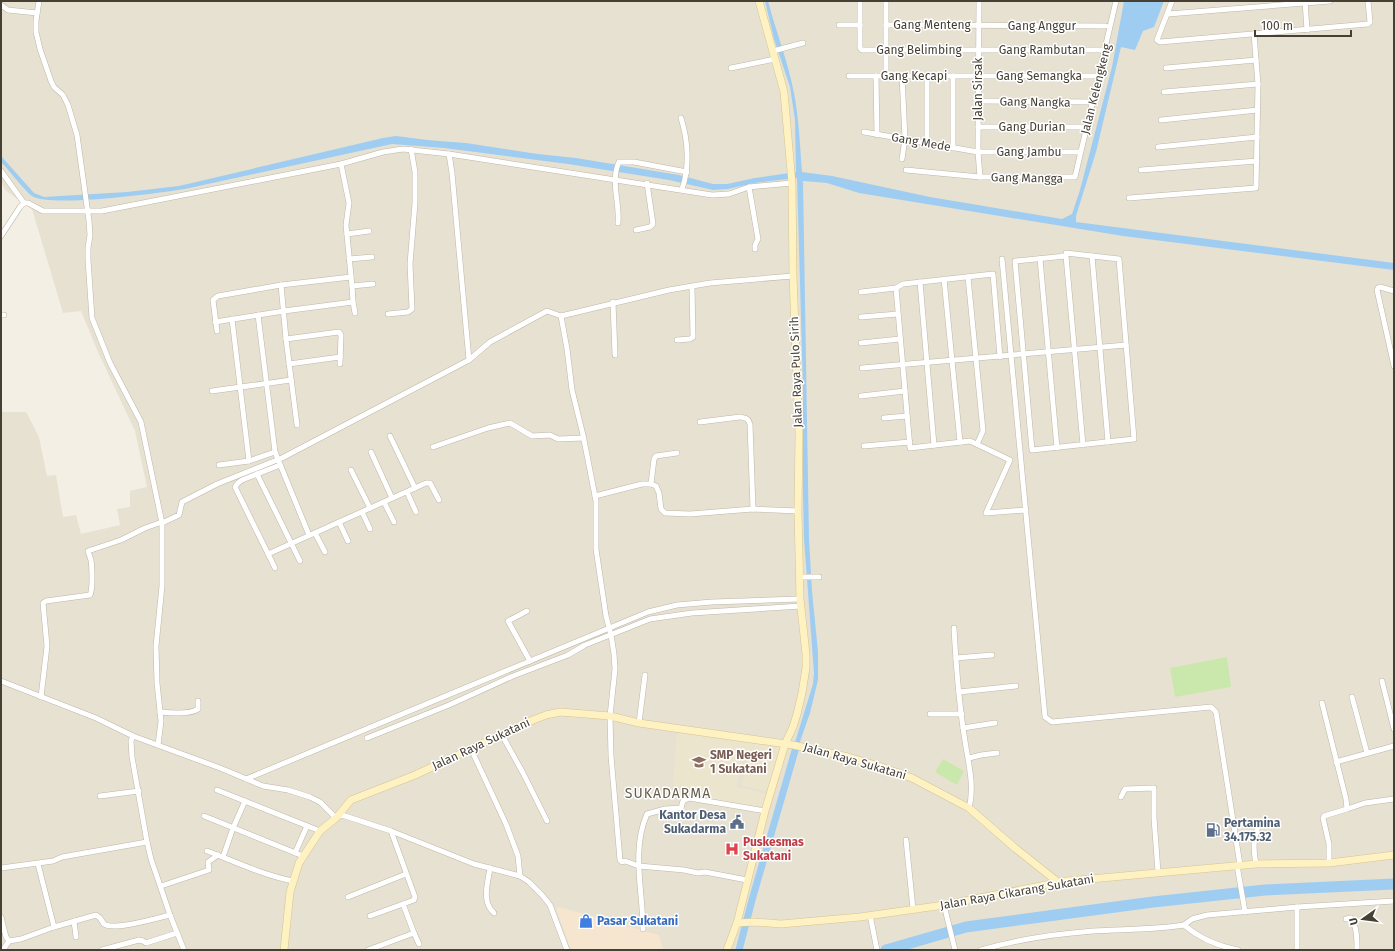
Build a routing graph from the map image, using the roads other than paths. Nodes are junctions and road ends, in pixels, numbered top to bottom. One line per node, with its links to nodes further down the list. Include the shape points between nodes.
1 (40, 1): 12 (street)
2 (759, 1): 25 (street, Jalan Raya Pulo Sirih)
3 (860, 1): 15 (street, Gang Belimbing)
4 (886, 1): 16 (street)
5 (979, 1): 17 (street, Jalan Sirsak)
6 (1116, 1): 24 (street, Jalan Kelengkeng)
7 (1172, 1): 13 (street)
8 (1330, 1): 10 (street)
9 (1368, 1): 19 (street, via 1368,24)
10 (1305, 2): 13 (street); 19 (street)
11 (1, 5): 12 (street, via 8,10)
12 (37, 13): 73 (street, via 36,32 50,81 68,105 77,136)
13 (1168, 14): 20 (street, via 1157,40 1160,42)
14 (838, 25): 15 (street)
15 (860, 25): 22 (street, Gang Belimbing, via 862,50)
16 (886, 25): 17 (street, Gang Menteng); 22 (street)
17 (979, 25): 18 (street, Gang Anggur); 23 (street, Jalan Sirsak)
18 (1106, 26)
19 (1307, 30): 20 (street)
20 (1254, 34): 26 (street)
21 (803, 43): 25 (street, via 784,48)
22 (886, 50): 23 (street, Gang Belimbing); 31 (street)
23 (978, 50): 24 (street, Gang Rambutan); 35 (street, Jalan Sirsak)
24 (1105, 50): 36 (street, Jalan Kelengkeng)
25 (775, 54): 27 (street); 67 (street, Jalan Raya Pulo Sirih, via 784,92)
26 (1256, 60): 28 (street); 37 (street)
27 (731, 68)
28 (1166, 68)
29 (849, 76): 30 (street, Gang Kecapi)
30 (876, 76): 31 (street, Gang Kecapi); 47 (street)
31 (886, 76): 32 (street, Gang Kecapi)
32 (902, 76): 33 (street, Gang Kecapi); 49 (street)
33 (927, 76): 34 (street, Gang Kecapi); 50 (street)
34 (953, 76): 35 (street, Gang Kecapi); 52 (street)
35 (978, 76): 36 (street, Gang Semangka); 39 (street, Jalan Sirsak)
36 (1099, 76): 40 (street, Jalan Kelengkeng)
37 (1258, 84): 38 (street); 41 (street)
38 (1164, 92)
39 (978, 101): 40 (street, Gang Nangka); 44 (street, Jalan Sirsak)
40 (1092, 102): 45 (street, Jalan Kelengkeng)
41 (1258, 110): 43 (street); 48 (street)
42 (681, 118): 63 (street, via 685,131)
43 (1161, 120)
44 (978, 127): 45 (street, Gang Durian); 54 (street, Jalan Sirsak)
45 (1087, 127): 55 (street, Jalan Kelengkeng)
46 (864, 132): 47 (street, Gang Mede)
47 (877, 135): 49 (street, Gang Mede)
48 (1257, 137): 51 (street); 58 (street)
49 (905, 139): 50 (street, Gang Mede); 57 (street)
50 (927, 143): 52 (street, Gang Mede)
51 (1158, 147)
52 (953, 148): 54 (street, Gang Mede)
53 (411, 149): 56 (street); 59 (street, via 383,152); 102 (street, via 416,203 410,264 412,309)
54 (978, 152): 55 (street, Gang Jambu); 65 (street, Jalan Sirsak)
55 (1080, 152): 66 (street, Jalan Kelengkeng)
56 (449, 154): 64 (street); 124 (street)
57 (902, 160)
58 (1257, 161): 61 (street); 71 (street, via 1255,188)
59 (341, 164): 73 (street, via 102,211); 77 (street, via 349,203 346,216)
60 (906, 170): 65 (street, Gang Mangga)
61 (1140, 170)
62 (1, 171): 72 (street)
63 (686, 173): 64 (street, via 634,162 620,162); 69 (street)
64 (615, 177): 68 (street); 74 (street)
65 (980, 177): 66 (street, Gang Mangga)
66 (1075, 178)
67 (792, 181): 70 (street); 86 (street, Jalan Raya Pulo Sirih)
68 (647, 184): 69 (street); 75 (street, via 652,224 650,227)
69 (683, 187): 70 (street, via 721,195)
70 (750, 187): 79 (street, via 758,239 754,244)
71 (1129, 198)
72 (24, 203): 73 (street, via 44,211); 78 (street)
73 (87, 209): 176 (street, via 92,318 110,363 141,422)
74 (618, 223)
75 (636, 230)
76 (369, 231): 77 (street)
77 (347, 234): 84 (street)
78 (1, 236)
79 (755, 249)
80 (1066, 256): 81 (street, via 1066,253); 85 (street); 116 (street)
81 (1092, 256): 114 (street, via 1119,259); 115 (street)
82 (372, 257): 84 (street)
83 (1002, 258): 122 (street)
84 (349, 259): 87 (street)
85 (1040, 259): 117 (street); 119 (street, via 1015,261)
86 (793, 276): 94 (street, via 734,280); 173 (street, Jalan Raya Pulo Sirih)
87 (351, 277): 92 (street); 93 (street)
88 (968, 277): 89 (street); 121 (street, via 993,274); 123 (street)
89 (944, 279): 90 (street); 125 (street)
90 (920, 282): 95 (street, via 903,284); 127 (street)
91 (373, 284): 93 (street)
92 (281, 286): 100 (street); 108 (street, via 218,296 213,300)
93 (352, 286): 98 (street)
94 (692, 287): 99 (street); 112 (street, via 693,337)
95 (896, 288): 97 (street); 103 (street)
96 (1394, 291): 126 (street, via 1380,287 1377,290)
97 (861, 292)
98 (353, 302): 100 (street); 101 (street)
99 (613, 302): 105 (street); 118 (street)
100 (284, 311): 104 (street); 111 (street)
101 (355, 313)
102 (388, 314)
103 (898, 314): 106 (street); 110 (street)
104 (258, 315): 107 (street); 134 (street)
105 (561, 316): 124 (street, via 547,311 490,342); 144 (street, via 572,390)
106 (861, 317)
107 (232, 319): 108 (street); 135 (street)
108 (215, 322): 109 (street)
109 (217, 331)
110 (900, 339): 113 (street); 130 (street)
111 (286, 340): 120 (street, via 339,332); 128 (street)
112 (677, 340)
113 (861, 344)
114 (1126, 345): 115 (street); 147 (street, via 1134,439)
115 (1100, 348): 116 (street); 147 (street)
116 (1074, 350): 117 (street); 150 (street)
117 (1048, 352): 119 (street); 153 (street)
118 (615, 355)
119 (1024, 355): 122 (street); 153 (street, via 1032,450)
120 (340, 356): 128 (street); 129 (street)
121 (1000, 356): 122 (street); 123 (street)
122 (1011, 356): 172 (street)
123 (976, 358): 125 (street); 148 (street, via 983,431)
124 (469, 360): 157 (street)
125 (952, 360): 127 (street); 146 (street)
126 (1393, 360): 131 (street)
127 (927, 362): 130 (street); 149 (street)
128 (289, 364): 133 (street)
129 (340, 364)
130 (902, 364): 132 (street); 137 (street)
131 (1394, 366)
132 (862, 368)
133 (291, 380): 134 (street); 142 (street)
134 (266, 384): 135 (street); 154 (street)
135 (240, 387): 136 (street); 158 (street)
136 (212, 391)
137 (905, 391): 138 (street); 139 (street)
138 (861, 396)
139 (907, 416): 140 (street); 145 (street)
140 (884, 418)
141 (700, 422): 171 (street, via 740,417 749,420)
142 (297, 425)
143 (390, 436): 164 (street)
144 (584, 438): 152 (street, via 558,440 550,435 532,436 510,423 488,428); 166 (street)
145 (910, 442): 149 (street, via 910,448); 151 (street)
146 (960, 442): 148 (street, via 970,441); 149 (street)
147 (1108, 442): 150 (street)
148 (977, 444): 172 (street, via 1010,460 986,513)
149 (934, 445)
150 (1083, 445): 153 (street)
151 (864, 446)
152 (433, 448)
153 (1057, 448)
154 (275, 452): 157 (street); 158 (street)
155 (371, 452): 167 (street)
156 (677, 453): 163 (street, via 656,456)
157 (278, 460): 160 (street); 176 (street, via 217,484 182,502 179,515)
158 (250, 461): 159 (street)
159 (219, 464)
160 (280, 465): 162 (street); 181 (street)
161 (351, 470): 170 (street)
162 (257, 474): 183 (street); 185 (street, via 242,480 236,487)
163 (651, 484): 166 (street); 171 (street, via 656,486 661,509 665,513 690,514)
164 (415, 488): 165 (street); 168 (street, via 430,483)
165 (407, 492): 167 (street); 175 (street)
166 (595, 496): 198 (street, via 596,549)
167 (392, 498): 169 (street)
168 (439, 500)
169 (384, 502): 170 (street); 178 (street)
170 (370, 508): 174 (street)
171 (753, 509): 173 (street)
172 (1026, 510): 262 (street, via 1045,717 1052,722 1211,707 1214,709)
173 (798, 511): 188 (street, Jalan Raya Pulo Sirih)
174 (362, 512): 177 (street); 179 (street)
175 (416, 512)
176 (162, 522): 211 (street, via 121,540 88,550 91,560 90,595 43,603 47,646); 215 (street, via 162,586 156,646)
177 (339, 522): 180 (street); 182 (street)
178 (394, 522)
179 (370, 529)
180 (315, 532): 181 (street); 184 (street)
181 (309, 535): 183 (street)
182 (348, 541)
183 (291, 543): 185 (street); 186 (street)
184 (325, 552)
185 (268, 554): 187 (street)
186 (300, 561)
187 (275, 568)
188 (802, 577): 189 (street); 192 (street, Jalan Raya Pulo Sirih)
189 (819, 577)
190 (721, 602): 191 (street); 193 (street); 194 (street)
191 (736, 602): 192 (street); 195 (street)
192 (800, 603): 195 (street); 227 (street, Jalan Raya Pulo Sirih, via 806,654 805,680 793,727)
193 (664, 608): 197 (street); 198 (street)
194 (722, 610): 195 (street); 197 (street)
195 (741, 610)
196 (527, 611): 203 (street, via 508,621)
197 (666, 616): 200 (street, via 650,619)
198 (609, 625): 200 (street); 203 (street)
199 (954, 628): 202 (street)
200 (612, 635): 208 (street); 218 (street, via 614,669)
201 (992, 655): 202 (street)
202 (956, 658): 210 (street)
203 (530, 661): 205 (street)
204 (645, 676): 219 (street)
205 (491, 678): 208 (street); 234 (street)
206 (1, 681): 211 (street)
207 (1382, 682): 222 (street)
208 (494, 685): 225 (street)
209 (1016, 686): 210 (street)
210 (959, 692): 217 (street)
211 (41, 697): 224 (street, via 96,718)
212 (1352, 697): 230 (street)
213 (198, 701): 215 (street, via 198,709 195,711)
214 (1322, 703): 233 (street)
215 (160, 712): 226 (street)
216 (930, 714): 217 (street)
217 (962, 714): 221 (street)
218 (610, 716): 219 (street, Jalan Raya Sukatani); 223 (street, Jalan Raya Sukatani, via 553,713); 263 (street, via 620,860)
219 (639, 723): 227 (street, Jalan Raya Sukatani)
220 (995, 723): 221 (street)
221 (963, 728): 232 (street)
222 (1394, 729)
223 (502, 735): 229 (street, Jalan Raya Sukatani); 246 (street)
224 (133, 736): 226 (street); 236 (street, via 132,757)
225 (367, 738)
226 (158, 744): 234 (street)
227 (785, 744): 241 (street, Jalan Raya Sukatani, via 848,757 903,774); 243 (street)
228 (1394, 746): 230 (street)
229 (471, 749): 245 (street, Jalan Raya Sukatani, via 416,775 351,800); 268 (street, via 506,824 518,856)
230 (1367, 753): 233 (street)
231 (997, 754): 232 (street)
232 (969, 758): 241 (street, via 972,799)
233 (1336, 762): 242 (street)
234 (246, 779): 245 (street, via 320,802)
235 (217, 790): 240 (street)
236 (139, 791): 237 (street); 253 (street)
237 (100, 796)
238 (1121, 797): 266 (street, via 1125,789 1154,788)
239 (1394, 799): 242 (street, via 1364,803)
240 (245, 801): 248 (street); 249 (street)
241 (969, 808): 271 (street, Jalan Raya Sukatani)
242 (1347, 809): 259 (street, via 1322,818 1329,844)
243 (765, 811): 263 (street, via 689,798 683,801 681,808 647,814 639,845); 269 (street)
244 (204, 816): 249 (street)
245 (336, 818): 250 (street, Jalan Raya Sukatani); 251 (street, via 342,815)
246 (547, 821)
247 (1260, 823): 261 (street, via 1253,850)
248 (307, 826): 250 (street); 255 (street)
249 (233, 828): 255 (street); 257 (street)
250 (320, 831): 258 (street, Jalan Raya Sukatani)
251 (390, 831): 265 (street); 267 (street)
252 (906, 840): 277 (street)
253 (147, 842): 260 (street, via 62,857); 272 (street)
254 (207, 851): 257 (street)
255 (295, 853): 258 (street)
256 (1394, 855): 259 (street, Jalan Raya Cikarang Sukatani)
257 (221, 856): 270 (street, via 278,878); 272 (street, via 208,862 209,870)
258 (303, 856): 270 (street, Jalan Raya Sukatani)
259 (1330, 863): 261 (street, Jalan Raya Cikarang Sukatani)
260 (38, 864): 264 (street); 289 (street)
261 (1256, 864): 262 (street, Jalan Raya Cikarang Sukatani)
262 (1238, 865): 266 (street, Jalan Raya Cikarang Sukatani); 279 (street)
263 (639, 866): 269 (street, via 705,872); 290 (street)
264 (1, 868)
265 (490, 868): 268 (street); 280 (street, via 486,901)
266 (1158, 872): 271 (street, Jalan Raya Cikarang Sukatani)
267 (406, 874): 273 (street); 275 (street, via 414,900)
268 (520, 876): 303 (street, via 536,888 550,905)
269 (747, 880): 287 (street)
270 (293, 881): 301 (street, Jalan Raya Sukatani)
271 (1059, 883): 278 (street, Jalan Raya Cikarang Sukatani)
272 (161, 886): 281 (street)
273 (348, 897)
274 (1394, 901): 276 (street)
275 (403, 904): 283 (street); 292 (street)
276 (1297, 907): 279 (street); 307 (street)
277 (914, 909): 278 (street, Jalan Raya Cikarang Sukatani); 282 (street, Jalan Raya Cikarang Sukatani)
278 (945, 909): 296 (street)
279 (1245, 912): 288 (street, via 1196,918)
280 (494, 913)
281 (170, 915): 286 (street, via 110,926 96,916); 291 (street)
282 (870, 915): 287 (street, Jalan Raya Cikarang Sukatani, via 781,924); 297 (street)
283 (370, 916)
284 (1, 917): 294 (street)
285 (1346, 919): 308 (street, via 1351,918 1353,922)
286 (74, 921): 289 (street); 293 (street)
287 (739, 923): 304 (street)
288 (1184, 926): 305 (street, via 1050,936); 306 (street, via 1207,940)
289 (54, 927): 294 (street)
290 (643, 929)
291 (177, 933): 299 (street, via 146,943 140,940); 300 (street)
292 (414, 933): 295 (street); 302 (street)
293 (76, 937)
294 (9, 941): 298 (street)
295 (419, 944)
296 (954, 947)
297 (876, 948)
298 (4, 950)
299 (102, 950)
300 (184, 950)
301 (284, 950)
302 (368, 950)
303 (567, 950)
304 (728, 950)
305 (981, 950)
306 (1238, 950)
307 (1297, 950)
308 (1358, 950)

